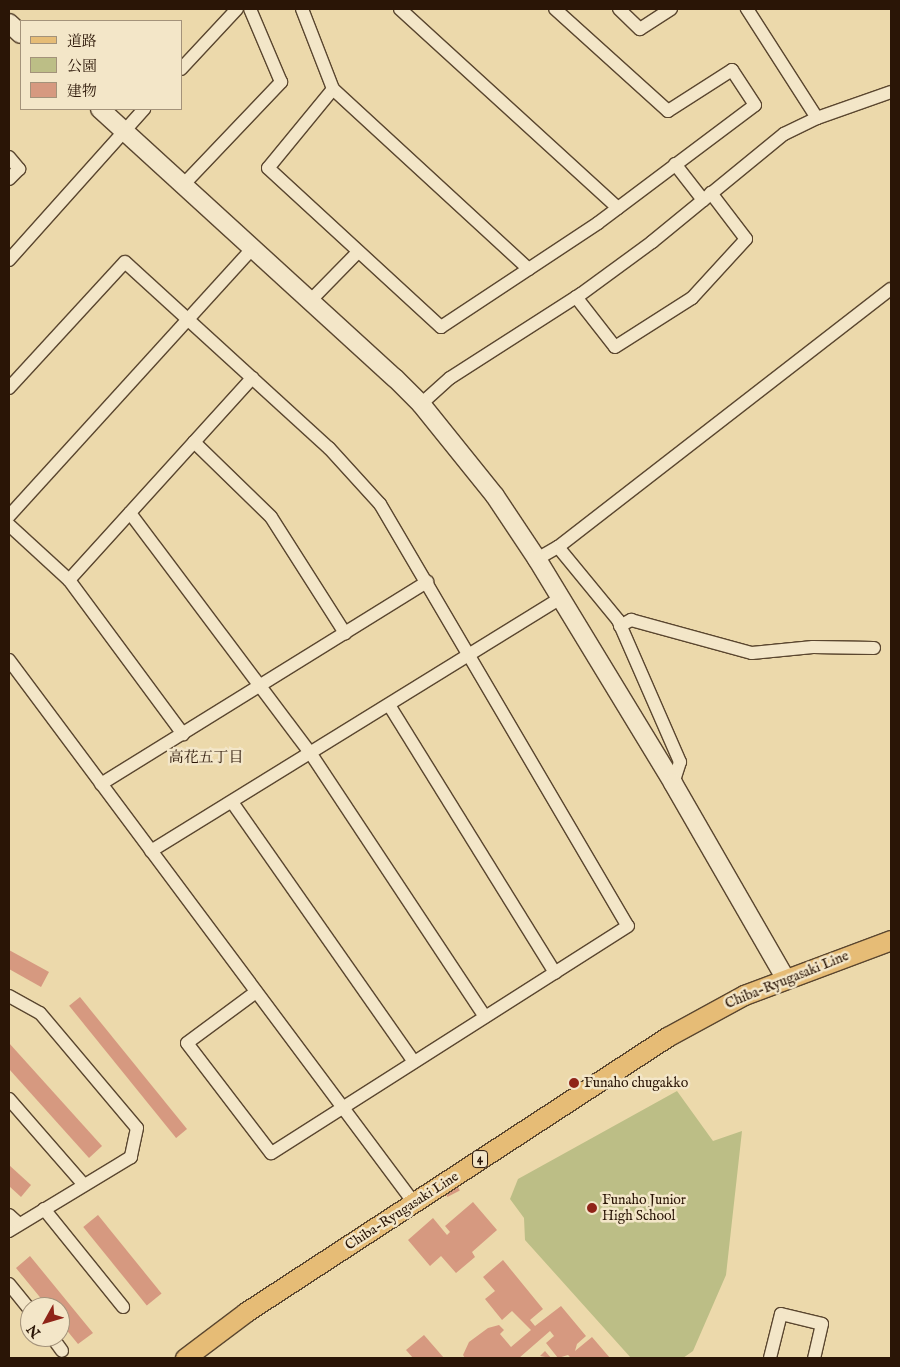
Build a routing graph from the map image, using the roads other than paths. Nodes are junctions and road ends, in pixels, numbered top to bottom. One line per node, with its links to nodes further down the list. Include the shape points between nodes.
1 (237, 9): 11 (street)
2 (250, 9): 21 (street, via 281,82)
3 (302, 9): 12 (street)
4 (400, 9): 23 (street)
5 (555, 9): 19 (street, via 668,111 732,70 754,105)
6 (619, 9): 7 (street, via 640,29)
7 (671, 9)
8 (746, 9): 16 (street)
9 (9, 23): 10 (street)
10 (20, 33)
11 (182, 68)
12 (333, 89): 25 (street, via 268,168); 27 (street)
13 (891, 92): 16 (street)
14 (101, 110): 17 (street)
15 (143, 110): 17 (street)
16 (817, 118): 22 (street, via 784,134)
17 (124, 131): 21 (street); 26 (street)
18 (9, 157): 20 (street, via 18,169)
19 (675, 164): 22 (street); 23 (street)
20 (9, 179)
21 (184, 184): 24 (street)
22 (707, 196): 29 (street, via 652,242); 29 (street, via 746,239 692,298 615,347)
23 (618, 208): 27 (street)
24 (254, 247): 30 (street); 31 (street)
25 (358, 252): 27 (street, via 441,327); 30 (street)
26 (9, 260)
27 (529, 269)
28 (891, 289): 39 (street)
29 (576, 297): 34 (street, via 450,378)
30 (311, 300): 34 (street)
31 (188, 320): 32 (street); 33 (street, via 125,262); 37 (street)
32 (252, 378): 35 (street); 42 (street, via 365,485)
33 (9, 388)
34 (421, 404): 40 (street, via 495,496)
35 (194, 442): 36 (street); 45 (street, via 271,517)
36 (130, 513): 41 (street); 49 (street)
37 (9, 516)
38 (9, 525): 41 (street)
39 (558, 547): 40 (street); 44 (street, via 590,583)
40 (537, 559): 43 (street)
41 (69, 580): 51 (street)
42 (427, 582): 45 (street); 47 (street)
43 (561, 598): 47 (street); 53 (street)
44 (620, 626): 46 (street, via 631,620 752,653 813,647); 53 (street, via 680,762)
45 (345, 633): 49 (street)
46 (874, 648)
47 (471, 655): 50 (street); 58 (street, via 628,926)
48 (9, 660): 54 (street)
49 (260, 686): 51 (street); 52 (street)
50 (389, 705): 52 (street); 58 (street)
51 (182, 734): 54 (street)
52 (310, 754): 55 (street); 62 (street)
53 (673, 783): 59 (street)
54 (101, 784): 56 (street)
55 (232, 802): 56 (street); 63 (street)
56 (151, 851): 60 (street)
57 (891, 940): 59 (main road, Chiba-Ryugasaki Line / 4)
58 (555, 973): 62 (street)
59 (785, 978): 67 (main road, Chiba-Ryugasaki Line / 4, via 732,1000 667,1037)
60 (256, 992): 65 (street); 65 (street, via 187,1043 271,1153)
61 (9, 996): 66 (street, via 40,1013 137,1128 131,1157)
62 (485, 1017): 63 (street)
63 (414, 1062): 65 (street)
64 (9, 1099): 66 (street)
65 (343, 1107): 67 (street)
66 (84, 1185): 68 (street)
67 (414, 1203): 76 (main road, Chiba-Ryugasaki Line / 4, via 246,1312)
68 (44, 1209): 70 (street); 73 (street)
69 (9, 1215): 70 (street)
70 (14, 1228)
71 (9, 1284): 72 (street)
72 (20, 1298)
73 (123, 1307)
74 (59, 1347): 75 (street)
75 (62, 1351)
76 (186, 1358)
77 (770, 1358): 78 (street, via 781,1314 822,1324)
78 (814, 1358)

